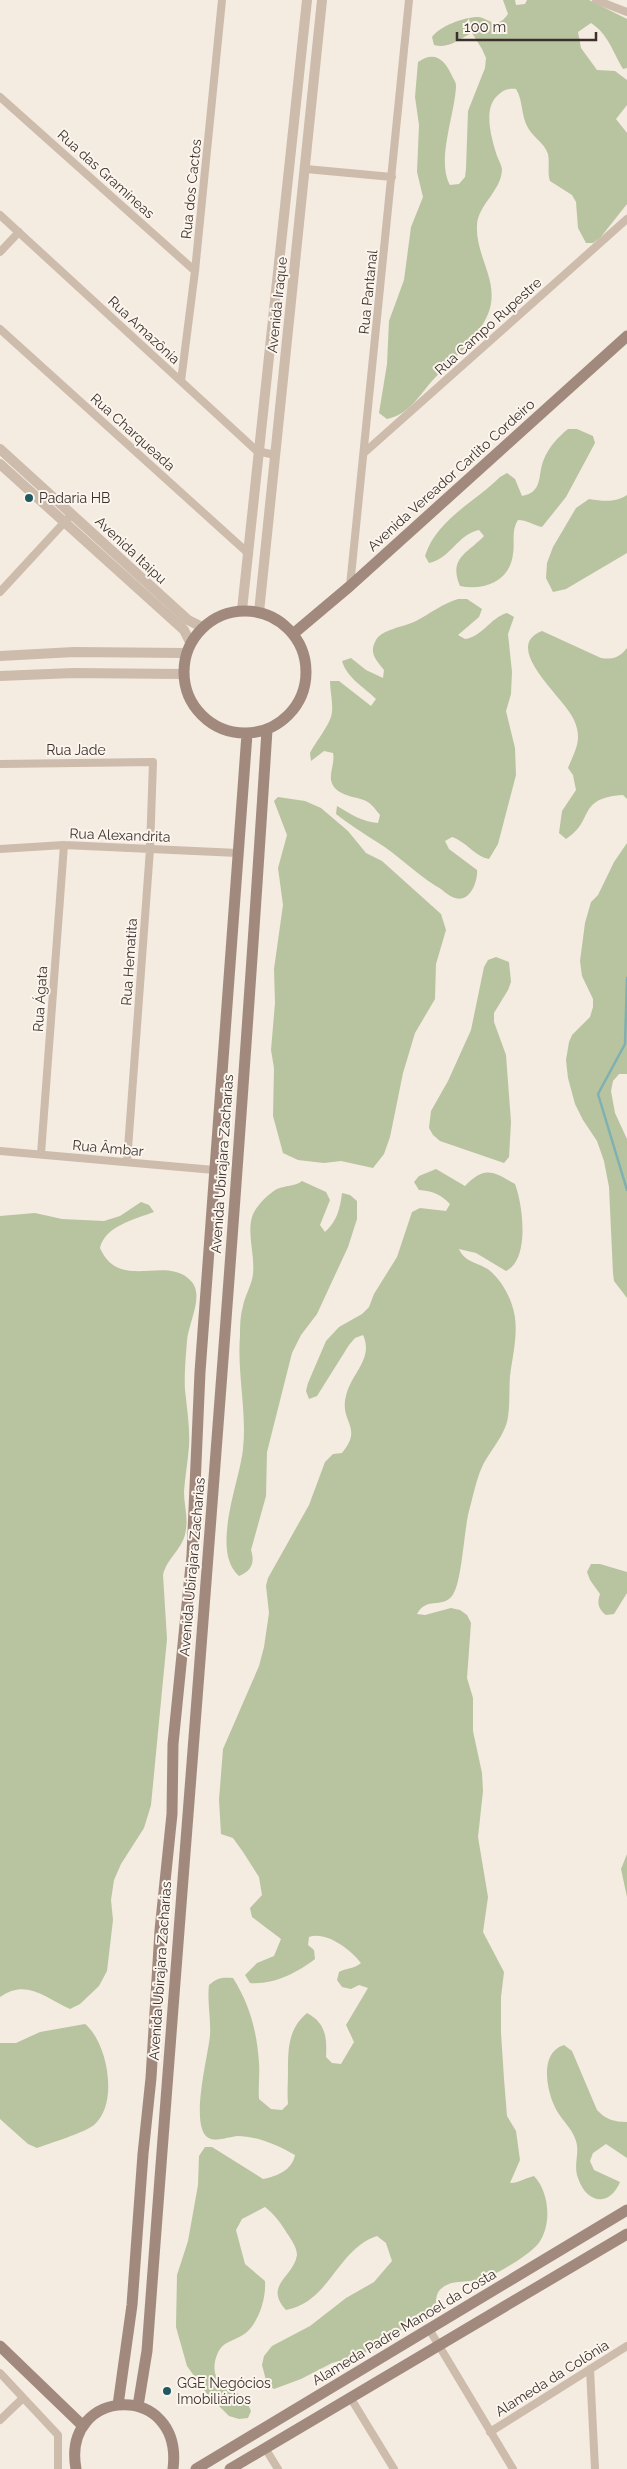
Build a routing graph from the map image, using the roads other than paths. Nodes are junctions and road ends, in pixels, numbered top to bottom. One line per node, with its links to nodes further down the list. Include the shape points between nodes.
1 (222, 0): 14 (street, Rua dos Cactos)
2 (306, 0): 18 (street, Avenida Iraque)
3 (321, 0): 8 (street, Avenida Iraque)
4 (409, 0): 9 (street, Rua Pantanal)
5 (596, 0): 6 (street)
6 (627, 12)
7 (0, 96): 14 (street, Rua das Gramíneas)
8 (306, 169): 9 (street); 21 (street, Avenida Iraque)
9 (392, 177): 20 (street, Rua Pantanal)
10 (0, 215): 12 (street, Rua Amazônia)
11 (627, 219): 20 (street, Rua Campo Rupestre)
12 (19, 232): 13 (street); 17 (street, Rua Amazônia)
13 (0, 252)
14 (195, 271): 17 (street, Rua dos Cactos)
15 (0, 329): 25 (street, Rua Charqueada)
16 (627, 336): 26 (main road, Avenida Vereador Carlito Cordeiro)
17 (181, 381): 18 (street, Rua Amazônia)
18 (257, 451): 21 (street); 25 (street, Avenida Iraque)
19 (4, 452): 22 (street); 23 (street, Avenida Itaipu)
20 (365, 452): 26 (street, Rua Pantanal)
21 (275, 455): 29 (street, Avenida Iraque)
22 (0, 464): 24 (street, Avenida Itaipu)
23 (72, 514): 24 (street); 30 (street, Avenida Itaipu, via 188,620)
24 (64, 522): 27 (street); 32 (street, Avenida Itaipu, via 184,630)
25 (248, 554): 28 (street, Avenida Iraque)
26 (350, 586): 31 (main road, Avenida Vereador Carlito Cordeiro)
27 (0, 592)
28 (242, 610): 29 (main road); 30 (main road, via 220,616)
29 (259, 612): 31 (main road, via 278,621)
30 (202, 627): 32 (main road)
31 (293, 634): 36 (main road, via 305,658 305,685 294,710)
32 (188, 648): 33 (street); 34 (main road)
33 (0, 656)
34 (183, 674): 35 (street); 37 (main road, via 189,697 202,717 231,732)
35 (0, 676)
36 (267, 730): 37 (main road); 59 (main road, Avenida Ubirajara Zacharias, via 208,1583 193,1739 147,2351)
37 (247, 734): 43 (main road, Avenida Ubirajara Zacharias)
38 (153, 762): 39 (street, Rua Jade); 42 (street, Rua Hematita)
39 (0, 764)
40 (64, 845): 41 (street, Rua Alexandrita); 42 (street, Rua Alexandrita); 45 (street, Rua Ágata)
41 (0, 849)
42 (150, 849): 43 (street, Rua Alexandrita); 46 (street, Rua Hematita)
43 (238, 853): 47 (main road, Avenida Ubirajara Zacharias)
44 (0, 1151): 45 (street, Rua Âmbar)
45 (41, 1154): 46 (street, Rua Âmbar)
46 (127, 1162): 47 (street, Rua Âmbar)
47 (214, 1170): 58 (main road, Avenida Ubirajara Zacharias, via 192,1555 174,1744 172,1814 160,1930 132,2305)
48 (627, 2210): 50 (main road, Alameda Padre Manoel da Costa)
49 (627, 2234): 51 (main road)
50 (429, 2329): 51 (street); 67 (main road, Alameda Padre Manoel da Costa)
51 (438, 2345): 56 (main road); 62 (street)
52 (0, 2346): 61 (main road)
53 (627, 2346): 54 (street, Alameda da Colônia)
54 (590, 2369): 62 (street, Alameda da Colônia); 72 (street)
55 (0, 2373): 57 (street)
56 (350, 2397): 63 (main road); 70 (street)
57 (23, 2398): 60 (street); 65 (street, via 58,2435)
58 (118, 2404): 59 (main road); 61 (main road, via 104,2408)
59 (138, 2406): 64 (main road, via 162,2420 174,2444)
60 (0, 2420)
61 (83, 2426): 66 (main road, via 76,2440)
62 (490, 2432): 71 (street)
63 (265, 2448): 68 (main road); 69 (street)
64 (176, 2467)
65 (58, 2469)
66 (76, 2469)
67 (196, 2469)
68 (230, 2469)
69 (278, 2469)
70 (394, 2469)
71 (513, 2469)
72 (595, 2469)

